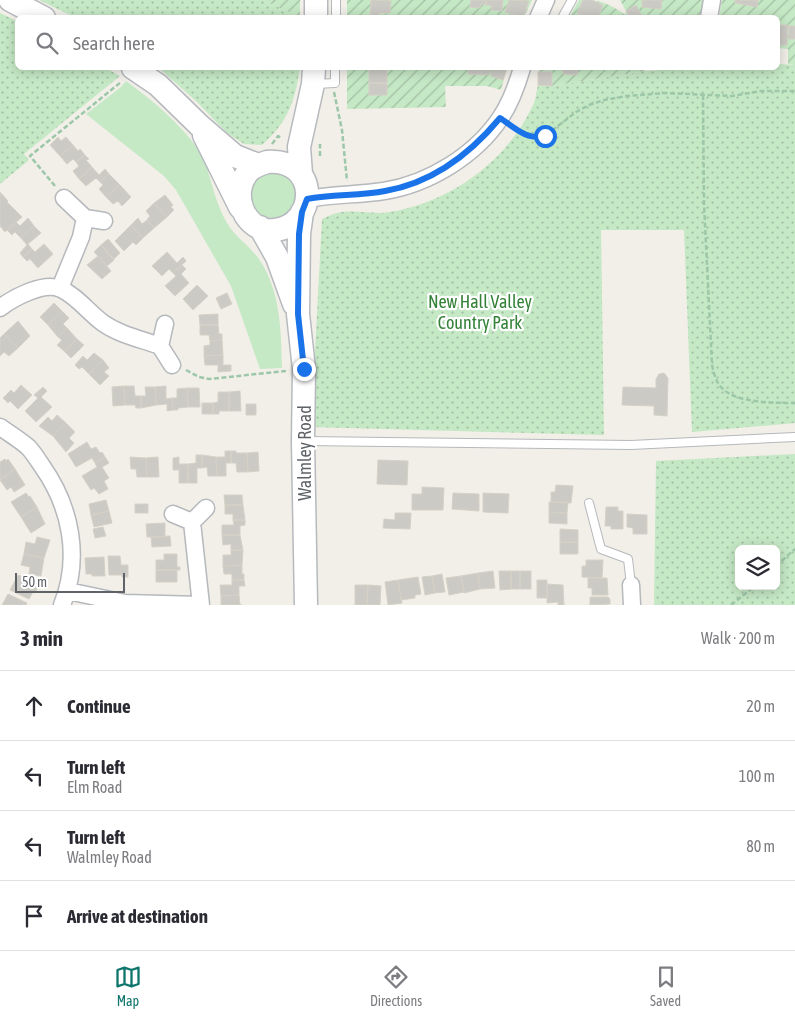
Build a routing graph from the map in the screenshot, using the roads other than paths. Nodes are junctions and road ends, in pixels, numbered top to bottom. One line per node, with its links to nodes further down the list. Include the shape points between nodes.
1 (10, 0): 7 (main road)
2 (316, 0): 8 (main road)
3 (336, 0): 9 (lane)
4 (546, 0): 10 (street)
5 (572, 0): 11 (lane)
6 (712, 0): 12 (street)
7 (38, 15)
8 (316, 15)
9 (336, 15)
10 (539, 15)
11 (564, 15)
12 (710, 15)
13 (335, 70): 16 (lane, via 335,83)
14 (521, 70): 22 (street, via 500,118 483,139 447,167 420,182 385,191 320,196)
15 (130, 73): 18 (main road, via 158,85)
16 (313, 76): 17 (main road)
17 (306, 119): 19 (main road); 20 (main road, via 299,147)
18 (199, 125): 19 (main road, via 235,156); 23 (main road)
19 (262, 164): 20 (main road, via 287,164); 23 (main road, via 250,170 244,179 240,189)
20 (301, 174): 22 (main road, via 307,188)
21 (64, 198): 24 (street)
22 (305, 205): 26 (main road, via 292,224 282,229); 29 (main road, Walmley Road, via 299,234)
23 (241, 208): 26 (main road, via 249,221)
24 (85, 218): 25 (street); 27 (street, via 81,237)
25 (104, 221)
26 (260, 227): 29 (main road, via 277,257)
27 (60, 288): 28 (street, via 30,291); 31 (street, via 116,331)
28 (0, 308)
29 (298, 314): 35 (main road, Walmley Road, via 304,369)
30 (165, 324): 31 (street)
31 (160, 346): 32 (street)
32 (172, 365)
33 (0, 427): 41 (street, via 29,448 60,496 72,546 72,568)
34 (795, 437): 35 (lane, via 631,445)
35 (304, 441): 43 (main road, Walmley Road)
36 (590, 503): 40 (lane, via 601,549 628,559)
37 (206, 508): 39 (street)
38 (173, 514): 39 (street)
39 (192, 522): 42 (street)
40 (631, 585): 44 (street)
41 (65, 598): 42 (street, via 125,604)
42 (201, 605)
43 (306, 605)
44 (632, 605)

